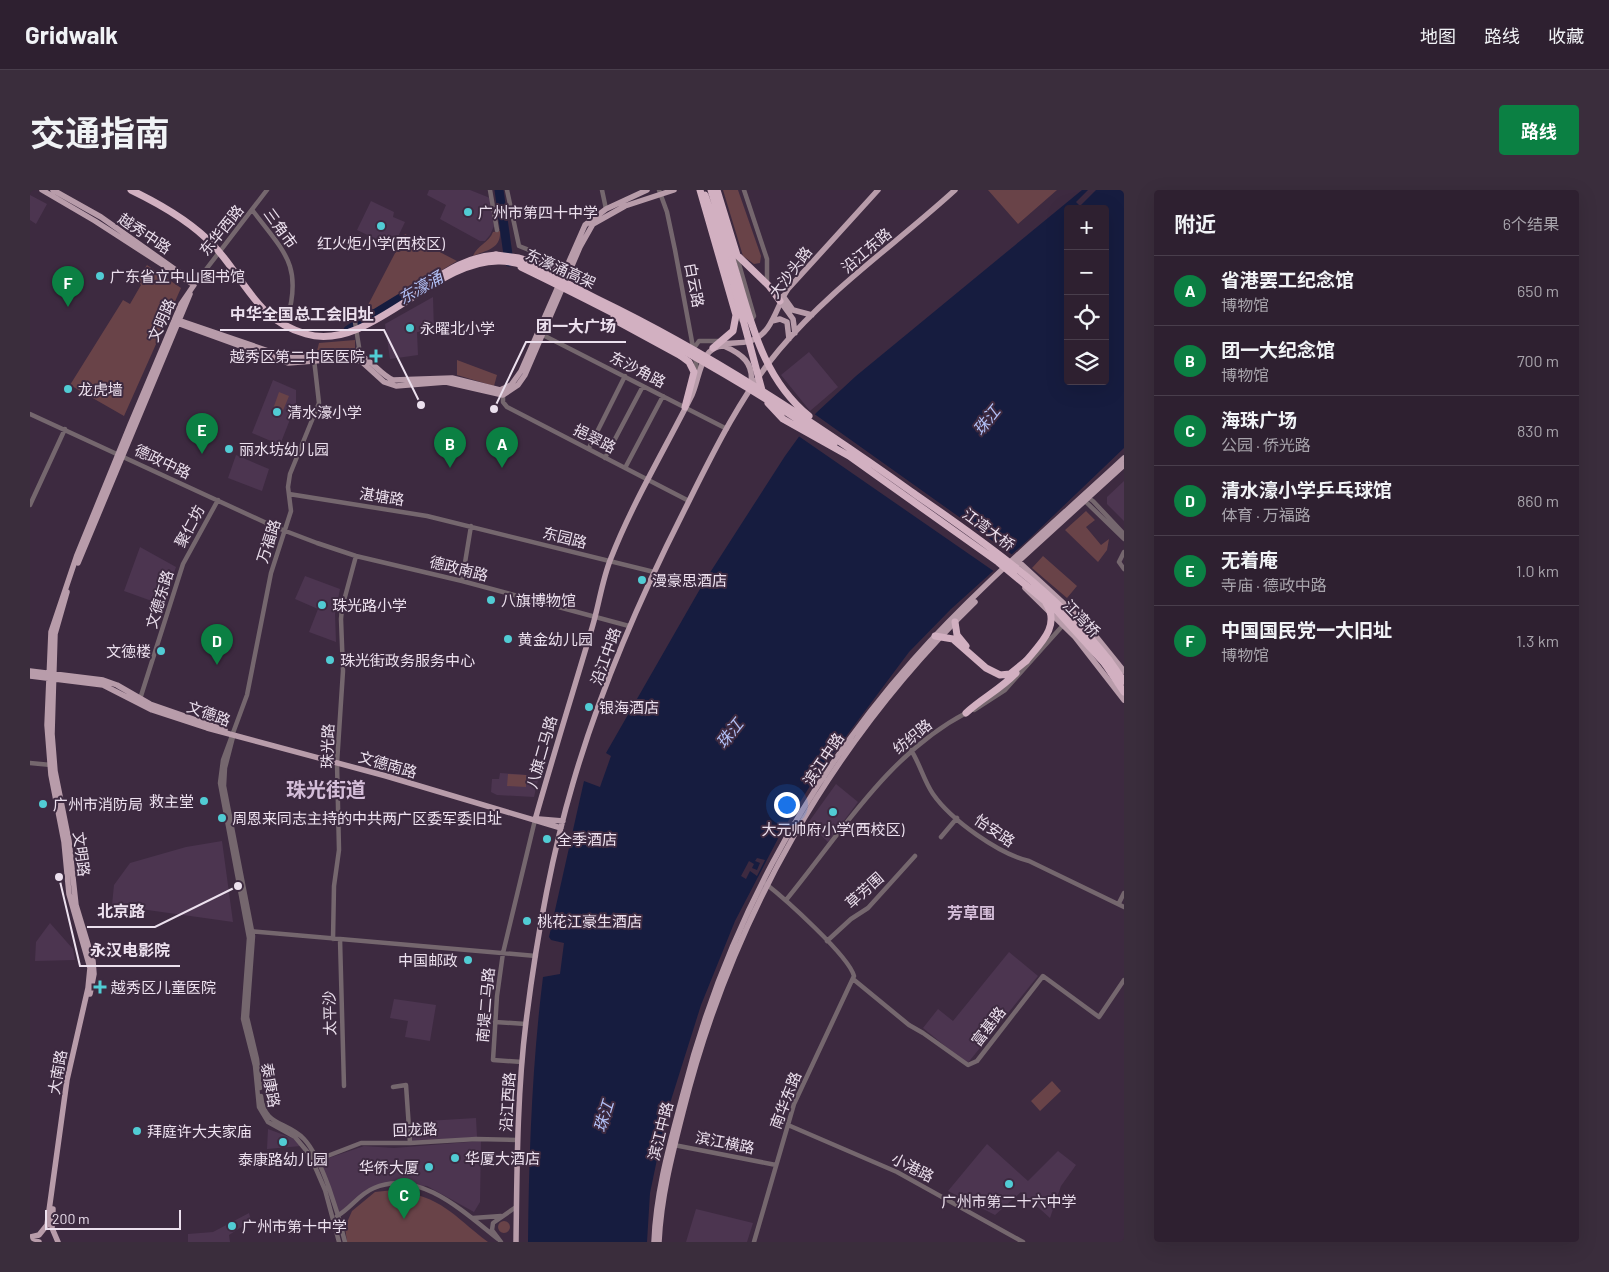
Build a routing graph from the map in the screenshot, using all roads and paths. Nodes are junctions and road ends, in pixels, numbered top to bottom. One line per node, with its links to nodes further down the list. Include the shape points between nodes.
1 (42, 190): 22 (main road, 越秀中路)
2 (53, 190): 22 (main road, 越秀中路, via 109,223)
3 (130, 190): 23 (highway, 东濠涌高架, bridge, via 198,232 221,255 256,303 286,325 307,335 330,337 352,332 419,296 450,274 473,264 510,264); 26 (highway, 东濠涌高架, bridge, via 164,208 203,235 258,304 296,330 314,336 334,336)
4 (267, 190): 17 (street, 东华西路)
5 (490, 190): 18 (street)
6 (507, 190): 20 (street, via 519,246)
7 (602, 190): 16 (street)
8 (645, 190): 15 (main road); 16 (main road)
9 (674, 190): 15 (main road)
10 (716, 190): 19 (highway)
11 (744, 190): 21 (street, via 767,259)
12 (878, 190): 24 (main road, 大沙头路)
13 (956, 190): 25 (main road, 沿江东路)
14 (704, 191): 19 (highway); 27 (highway); 55 (highway, bridge, via 767,402 783,419)
15 (659, 192): 20 (main road, via 597,220 586,233); 36 (street, 白云路, via 675,250)
16 (606, 209): 20 (main road, via 585,225)
17 (253, 211): 22 (street, 东华西路, bridge); 28 (street, 三角市, via 290,261 293,291)
18 (497, 230)
19 (734, 257): 21 (highway); 27 (street, via 754,316 742,321); 50 (highway, bridge, via 757,343 769,368 794,402)
20 (567, 270): 23 (main road, bridge); 26 (highway, bridge, via 512,257 480,257 451,268)
21 (767, 284): 24 (highway)
22 (194, 285): 30 (main road, 文明路, via 183,300)
23 (559, 291): 32 (main road); 46 (highway, bridge, via 689,362 694,372); 50 (highway, 东濠涌高架, bridge, via 635,324)
24 (781, 299): 25 (main road, via 793,310); 29 (main road, 大沙头路); 33 (main road, via 793,319)
25 (812, 315): 33 (main road, 沿江东路)
26 (381, 316): 50 (highway, 东濠涌高架, bridge, via 466,266 484,262 516,262 670,337)
27 (736, 316): 35 (highway, via 735,327)
28 (287, 320)
29 (772, 321): 34 (main road, via 780,319 787,322); 37 (main road, 大沙头路, via 769,328 752,341 724,343)
30 (177, 322): 39 (main road, via 286,357); 52 (main road, 文明路)
31 (355, 322): 38 (street, bridge, via 360,347)
32 (540, 333): 40 (street, 东沙角路); 44 (main road, via 518,376)
33 (795, 333): 34 (main road, 沿江中路)
34 (789, 339): 43 (main road, 沿江中路)
35 (722, 340): 36 (street, via 699,341); 37 (highway)
36 (694, 348): 41 (street, 白云路)
37 (714, 348): 41 (main road, 八旗二马路, via 704,358); 43 (main road, via 724,346 744,358 751,368)
38 (356, 354): 39 (main road, via 337,352); 44 (main road, via 393,380 444,377)
39 (315, 359): 44 (main road, via 357,359 384,382 396,386 446,382 491,394); 59 (street, 万福路, via 318,403 290,474)
40 (625, 376): 42 (street, 东沙角路); 51 (street)
41 (698, 382): 46 (main road, 八旗二马路)
42 (643, 386): 45 (street, 东沙角路); 53 (street)
43 (751, 386): 49 (main road, 沿江中路)
44 (503, 392): 51 (street, 挹翠路, via 507,407)
45 (663, 396): 46 (street, 东沙角路); 57 (street)
46 (685, 407): 49 (street, 东沙角路); 58 (main road, 八旗二马路)
47 (30, 414): 48 (street, 德政中路)
48 (65, 429): 52 (street, 德政中路); 63 (street)
49 (727, 430): 62 (main road, 沿江中路)
50 (836, 441): 55 (highway, bridge); 87 (highway, 江湾大桥, bridge, via 1027,575 1073,618)
51 (589, 448): 53 (street, 挹翠路)
52 (120, 455): 61 (street, 德政中路); 91 (main road, 文明路, via 58,619)
53 (606, 458): 57 (street, 挹翠路)
54 (1124, 458): 60 (main road, 滨江中路)
55 (858, 462): 78 (highway, 江湾大桥, bridge, via 998,562)
56 (1124, 465): 60 (main road, 滨江中路)
57 (625, 468): 58 (street, 挹翠路)
58 (649, 480): 62 (street, 挹翠路); 70 (main road, 八旗二马路)
59 (289, 494): 64 (street, 湛塘路); 65 (street, 万福路, via 291,511)
60 (1086, 498): 66 (street); 67 (street); 71 (main road, 滨江中路); 73 (main road, 滨江中路)
61 (218, 500): 65 (street, 德政中路); 72 (street, 聚仁坊)
62 (689, 501): 75 (main road, 沿江中路)
63 (30, 505)
64 (471, 526): 70 (street, 东园路); 77 (street)
65 (284, 531): 69 (street, 德政南路); 97 (street, 万福路, via 271,573 247,694)
66 (1124, 534)
67 (1124, 539)
68 (1124, 552): 74 (street, via 1119,562)
69 (356, 556): 77 (street, 德政南路); 99 (street, 珠光路, via 342,608 340,640 343,671)
70 (609, 561): 75 (street, 东园路); 80 (main road, 八旗二马路)
71 (1018, 561): 73 (main road); 76 (main road, 滨江中路); 79 (main road)
72 (183, 564): 94 (street, 文德东路)
73 (1009, 564): 76 (main road); 84 (main road, 滨江中路)
74 (1124, 569)
75 (654, 572): 83 (main road, 沿江中路)
76 (1006, 572): 81 (main road, 滨江中路); 82 (main road)
77 (462, 581): 80 (street, 德政南路)
78 (1037, 594): 86 (highway, bridge, via 1049,609 1051,627); 87 (highway, 江湾桥, bridge)
79 (1074, 612): 82 (street, 纺织路); 89 (main road)
80 (596, 617): 83 (street, 德政南路); 103 (main road, 八旗二马路)
81 (955, 622): 84 (main road, 滨江中路); 85 (highway, via 957,635)
82 (1063, 624): 95 (main road); 96 (street, 纺织路, via 1005,690)
83 (629, 626): 104 (main road, 沿江中路, via 573,782)
84 (938, 636): 85 (highway, via 953,640); 108 (main road, 滨江中路, via 840,764)
85 (972, 654): 86 (highway, via 986,668 1000,675 1010,674)
86 (1026, 661): 96 (highway, via 1007,683)
87 (1107, 662): 92 (highway); 93 (highway)
88 (30, 671): 91 (main road, 文德路)
89 (1124, 671)
90 (30, 676): 91 (main road, 文德路)
91 (51, 676): 94 (main road, 文德路, via 103,680); 97 (main road, 文德路, via 103,685 157,712); 101 (main road, 文明路)
92 (1124, 681)
93 (1124, 692)
94 (140, 699): 97 (main road, 文德路)
95 (1124, 700)
96 (966, 713): 98 (street, 纺织路)
97 (233, 735): 99 (main road, 文德南路); 114 (street, 万福路, via 224,786)
98 (911, 750): 102 (street, 怡安路, via 935,796); 110 (street, 纺织路, via 872,792)
99 (337, 763): 103 (main road, 文德南路); 115 (street, 珠光路, via 339,850 334,886)
100 (30, 764): 101 (street)
101 (52, 765): 112 (main road, 文明路, via 67,833)
102 (957, 818): 106 (street); 111 (street, 怡安路, via 1012,857 1029,861)
103 (535, 820): 104 (main road); 105 (main road); 118 (street, 八旗二马路)
104 (563, 821): 105 (main road, 沿江中路)
105 (561, 828): 119 (main road, 沿江中路, via 544,900)
106 (941, 837)
107 (915, 856): 117 (street, 草芳围, via 868,908)
108 (765, 883): 110 (street); 130 (main road, 滨江中路, via 718,997)
109 (1124, 894): 111 (street)
110 (786, 900): 117 (street)
111 (1119, 903): 113 (street, 怡安路)
112 (74, 905): 137 (main road, 大南路, via 89,977 67,1080 47,1225 40,1235); 140 (main road, 大南路, via 92,954 94,974 72,1073 53,1211 52,1228)
113 (1124, 906)
114 (250, 931): 115 (street); 131 (street, 泰康路, via 253,942 247,1017 257,1060 262,1104 270,1118 304,1139); 135 (street, 泰康路, via 243,1020 255,1066 260,1109 270,1124 292,1135 306,1148)
115 (334, 939): 116 (street)
116 (340, 939): 118 (street); 125 (street, 太平沙)
117 (827, 941): 120 (street)
118 (503, 953): 119 (street); 122 (street, 南堤二马路)
119 (536, 956): 123 (main road, 沿江中路)
120 (853, 976): 121 (street, 富基路, via 909,1025 968,1065 977,1060 1044,976 1099,1017); 127 (street, 南华东路, via 802,1086)
121 (1124, 980)
122 (495, 1022): 123 (street); 124 (street, 南堤二马路, via 493,1060)
123 (528, 1024): 124 (main road, 沿江西路); 143 (main road, 沿江西路)
124 (522, 1062): 128 (main road, 沿江西路)
125 (344, 1086)
126 (392, 1087): 129 (street, via 406,1086)
127 (788, 1125): 132 (street, 南华东路); 147 (street, 小港路, via 897,1172)
128 (517, 1140): 129 (street, 回龙路, via 476,1138); 133 (main road, 沿江西路)
129 (410, 1143): 131 (street, 回龙路, via 361,1143)
130 (672, 1145): 132 (street, 滨江横路); 144 (main road, 滨江中路, via 660,1188); 145 (main road, 滨江中路)
131 (317, 1160): 135 (street, 泰康路)
132 (776, 1164): 146 (street, 南华东路)
133 (516, 1206): 134 (street); 143 (main road, 沿江西路)
134 (502, 1216): 136 (street); 138 (street, via 492,1227)
135 (336, 1217): 136 (street, via 365,1193 382,1185 398,1184 430,1191); 141 (street, 泰康路); 142 (street, 泰康路)
136 (472, 1218): 138 (street)
137 (30, 1238): 139 (main road)
138 (500, 1240)
139 (39, 1242)
140 (58, 1242)
141 (339, 1242)
142 (346, 1242)
143 (518, 1242)
144 (654, 1242)
145 (659, 1242)
146 (754, 1242)
147 (1023, 1242)

